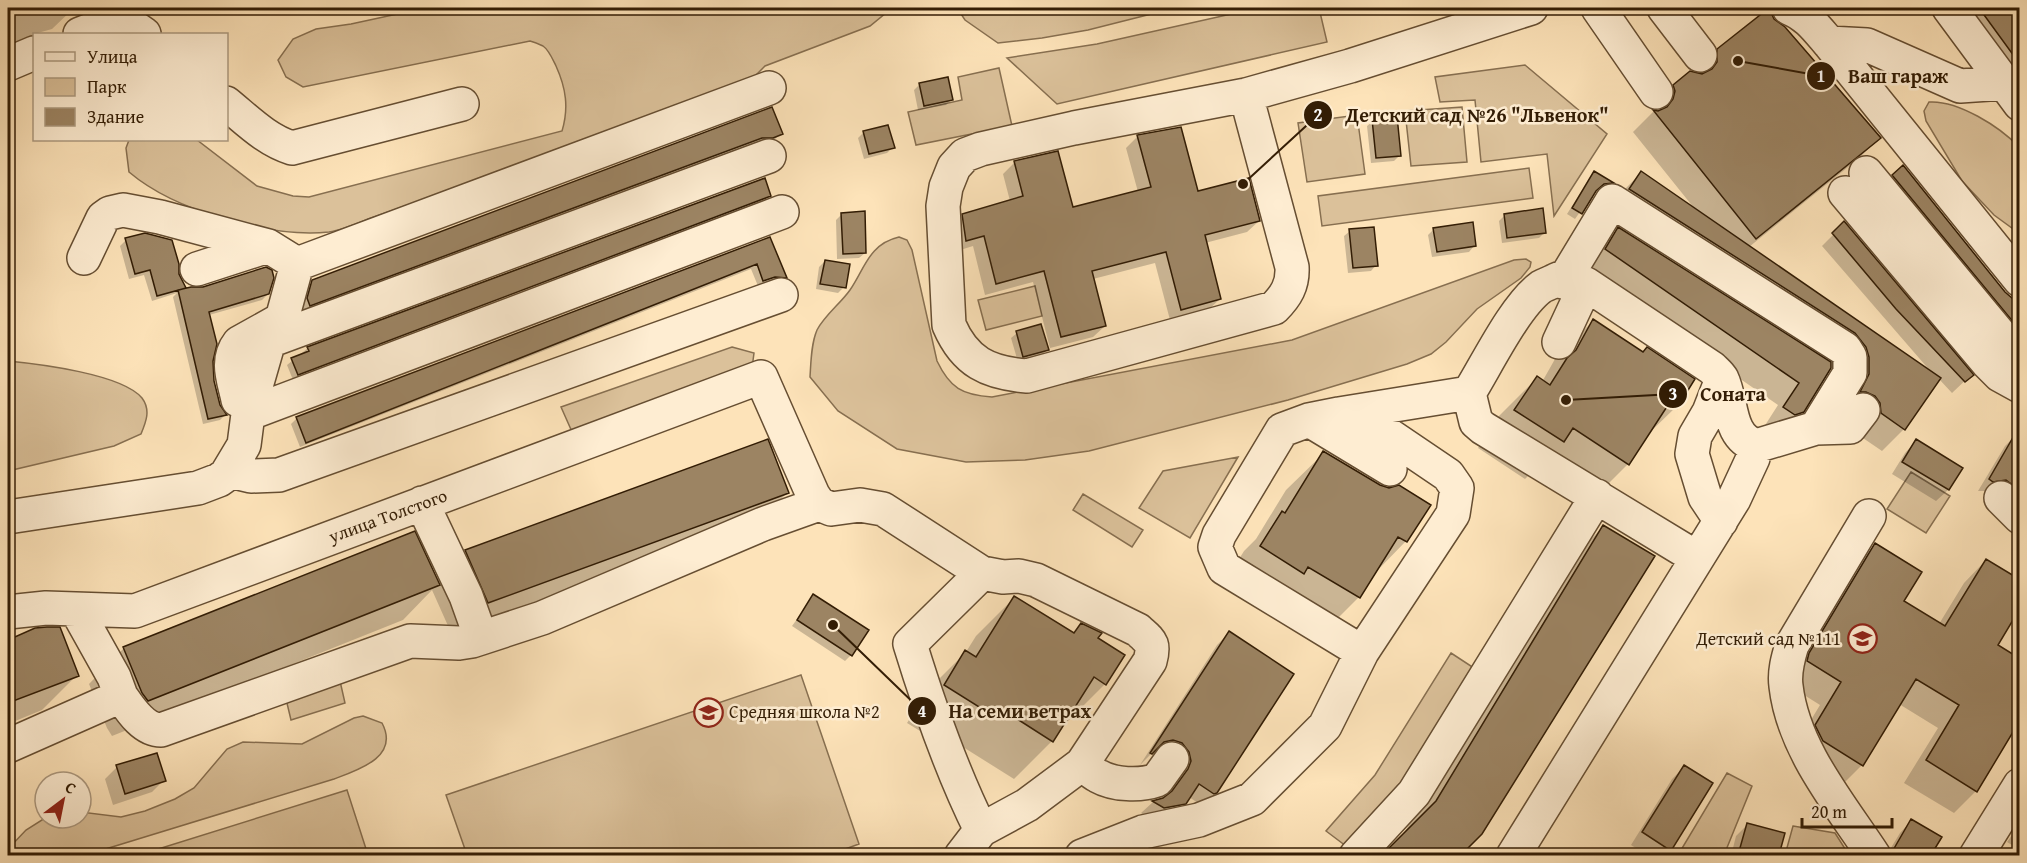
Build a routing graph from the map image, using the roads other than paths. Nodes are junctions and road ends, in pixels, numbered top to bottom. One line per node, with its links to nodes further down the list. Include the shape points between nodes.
1 (1531, 8): 15 (street)
2 (1598, 8): 13 (street)
3 (1664, 8): 10 (street)
4 (1790, 8): 8 (street, via 1812,23)
5 (1949, 8): 14 (street)
6 (129, 20): 7 (street)
7 (84, 33)
8 (1829, 43): 14 (street, via 1867,45 1960,86); 24 (street)
9 (33, 53): 11 (street)
10 (1700, 55)
11 (8, 64)
12 (770, 88): 22 (street)
13 (1656, 92)
14 (2012, 93)
15 (1246, 95): 15 (street, via 1074,128 964,155 954,167 943,206 949,325 966,353 991,370 1027,376 1274,308 1293,279 1292,267)
16 (462, 104): 17 (street, via 292,148 278,144)
17 (228, 105)
18 (769, 156): 27 (street)
19 (782, 212): 33 (street)
20 (268, 246): 21 (street, via 123,210 103,218); 22 (street); 23 (street)
21 (84, 258)
22 (297, 264): 27 (street)
23 (197, 269)
24 (2019, 280)
25 (1574, 283): 28 (street); 30 (street, via 1693,354); 32 (street, via 1558,279 1532,296 1508,326); 37 (street, via 1617,199 1845,349 1851,357 1850,373)
26 (782, 295): 40 (street, via 279,475 250,476)
27 (276, 330): 33 (street)
28 (1559, 342)
29 (2019, 359): 31 (street, via 1855,183 1987,362)
30 (1722, 379): 38 (street, via 1733,423 1743,438); 46 (street, via 1710,412 1695,436 1692,454 1705,497)
31 (2019, 386)
32 (1469, 393): 35 (street); 41 (street, via 1476,422)
33 (243, 407): 40 (street, via 244,445)
34 (1863, 410): 37 (street, via 1850,427)
35 (1355, 412): 36 (street); 52 (street, via 1448,475 1457,488 1453,514)
36 (1309, 420): 39 (street); 52 (street, via 1282,430 1215,547 1224,568)
37 (1816, 428): 38 (street)
38 (1756, 446): 46 (street, via 1743,481)
39 (1389, 469)
40 (230, 471): 45 (street, via 198,488)
41 (1596, 496): 47 (street); 61 (street, via 1414,793)
42 (422, 503): 43 (street, улица Толстого, via 761,377); 49 (street, улица Толстого, via 135,611); 51 (street, via 466,596)
43 (819, 504): 48 (street, via 831,509 860,505 883,509); 51 (street, via 542,618)
44 (1869, 516): 63 (street, via 1792,645 1785,684 1794,723 1807,750)
45 (8, 517)
46 (1720, 521): 47 (street)
47 (1696, 558): 62 (street)
48 (982, 573): 56 (street, via 1036,580 1138,630 1151,641 1154,649 1150,661); 58 (street, via 910,644)
49 (76, 609): 50 (street, улица Толстого); 53 (street)
50 (8, 612)
51 (481, 638): 53 (street, via 459,643 410,641 161,730 141,721)
52 (1362, 652): 60 (street, via 1325,726 1252,800 1217,814 1158,819 1143,832)
53 (121, 696): 54 (street)
54 (8, 746)
55 (1172, 759): 56 (street, via 1157,780 1140,783 1099,777)
56 (1082, 764): 58 (street, via 1027,805)
57 (2019, 785): 64 (street)
58 (981, 830): 59 (street)
59 (961, 855)
60 (1082, 855)
61 (1356, 855)
62 (1513, 855)
63 (1874, 855)
64 (1976, 855)

